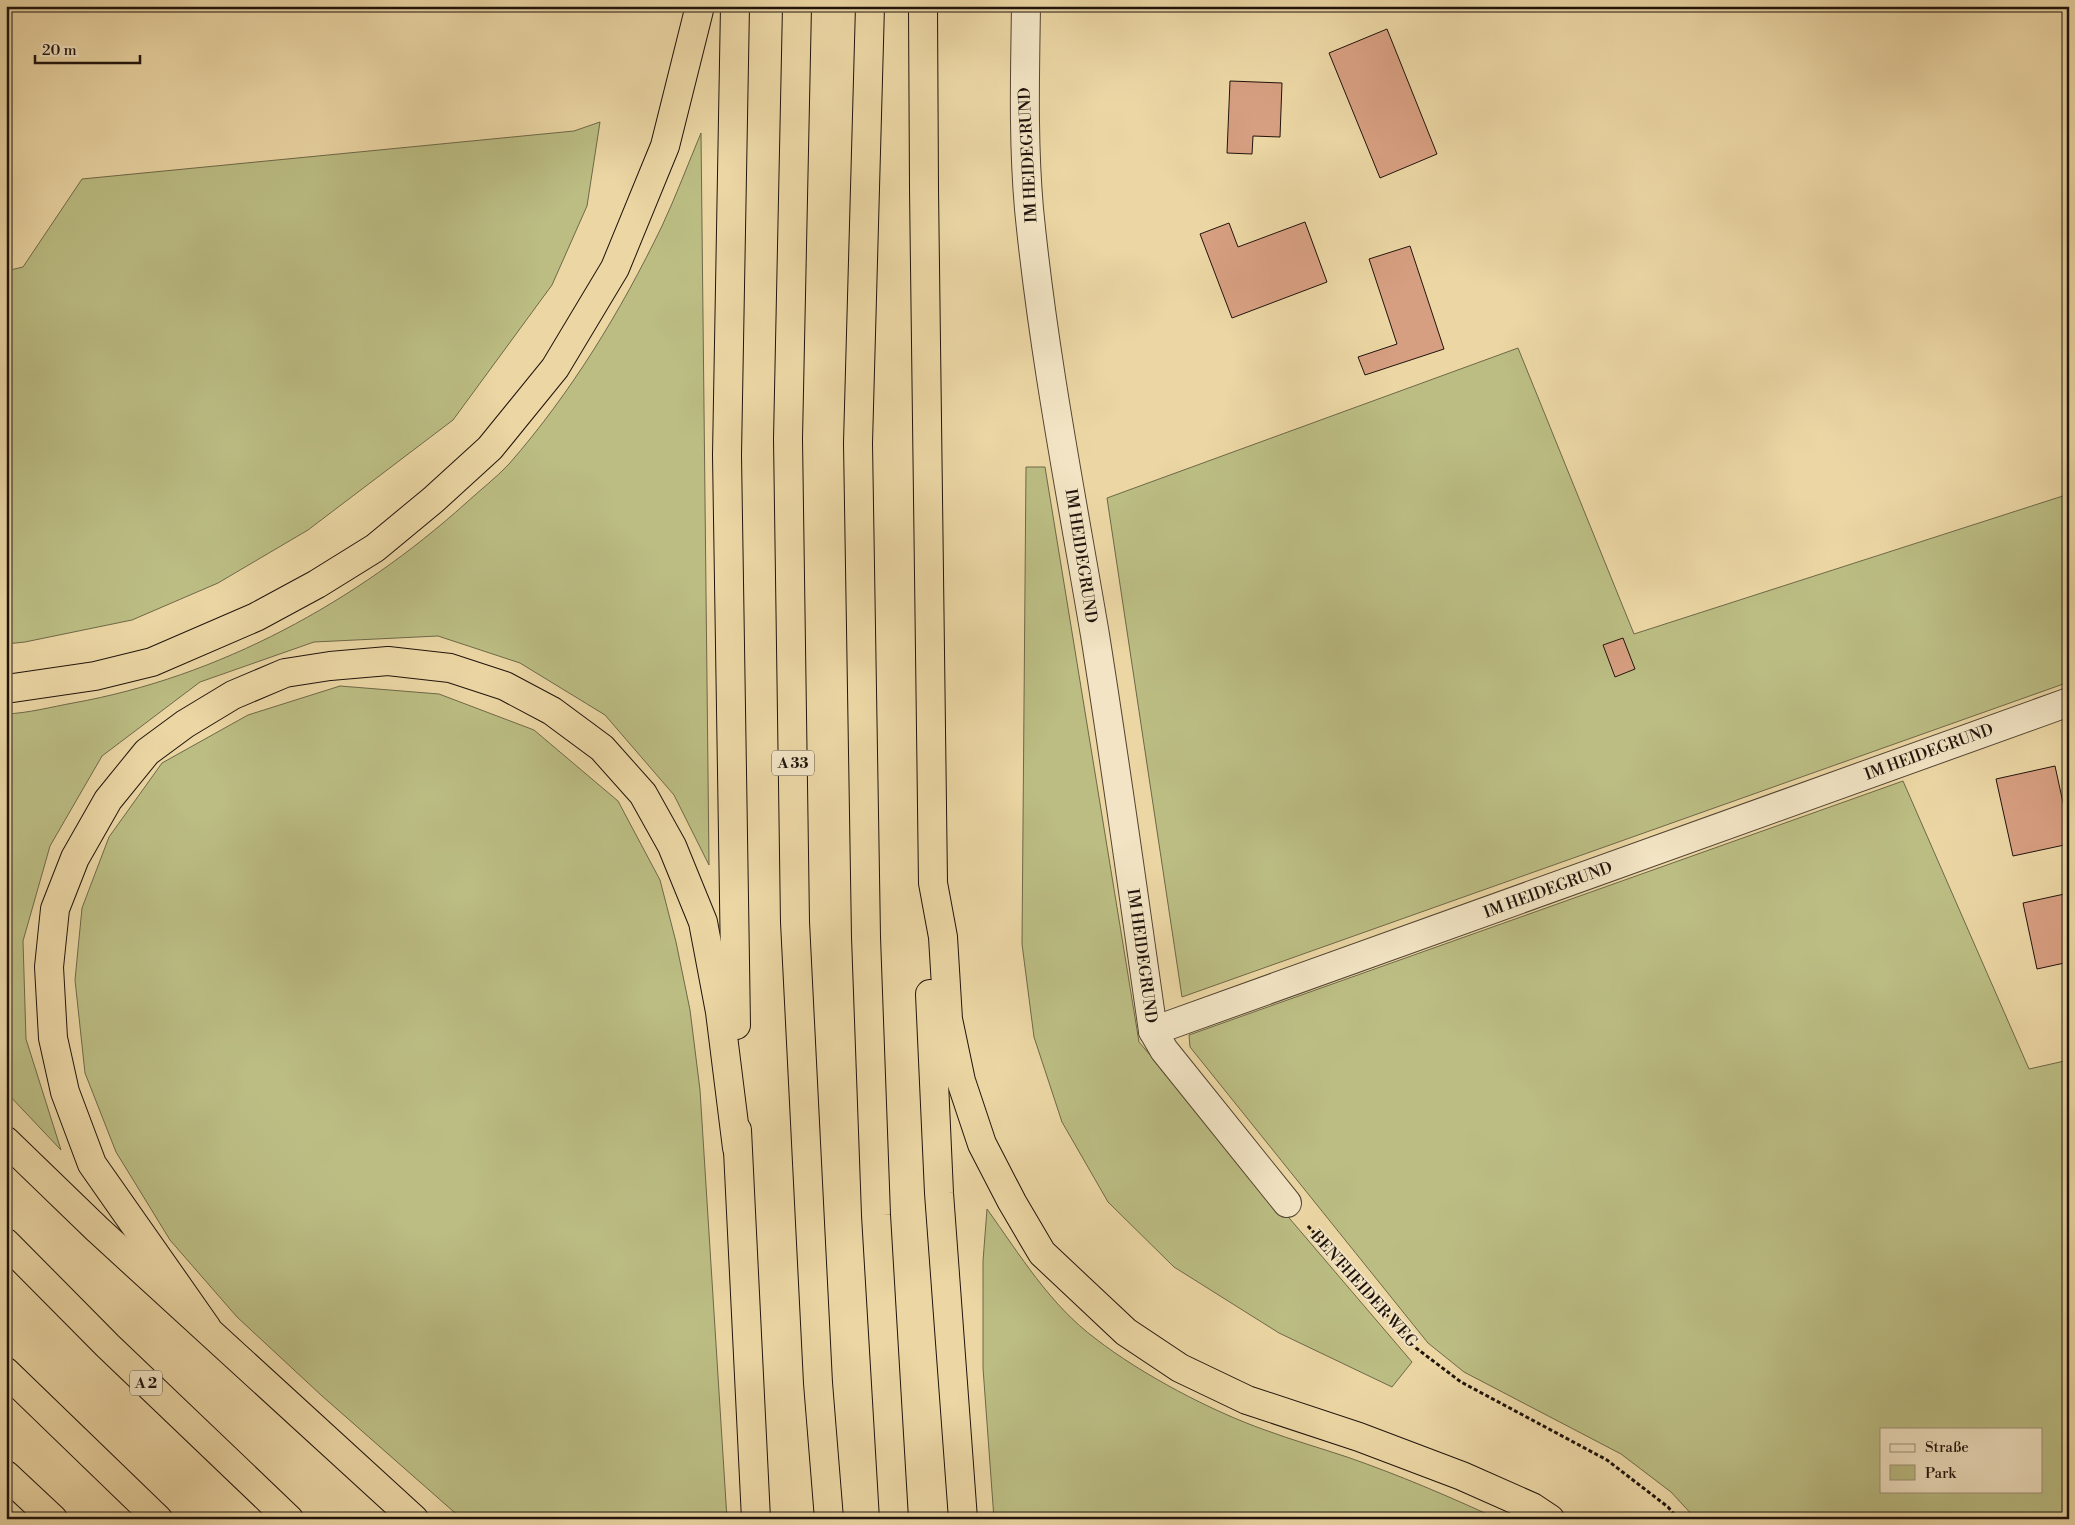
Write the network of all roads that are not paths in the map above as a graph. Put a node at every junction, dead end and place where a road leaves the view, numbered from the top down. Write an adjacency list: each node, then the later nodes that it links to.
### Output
1 (700, 6): 7 (highway)
2 (734, 6): 12 (highway)
3 (797, 6): 23 (highway, A 33)
4 (870, 6): 24 (highway)
5 (924, 6): 9 (highway)
6 (1026, 6): 10 (street, IM HEIDEGRUND)
7 (6, 689)
8 (2069, 702): 10 (street, IM HEIDEGRUND)
9 (934, 883): 25 (highway); 26 (highway)
10 (1153, 1031): 13 (street)
11 (6, 1141): 15 (highway)
12 (737, 1148): 15 (highway); 22 (highway)
13 (1287, 1203)
14 (6, 1243): 20 (highway, A 2)
15 (207, 1328): 21 (highway)
16 (6, 1372): 19 (highway)
17 (6, 1475): 18 (highway)
18 (53, 1519)
19 (158, 1519)
20 (289, 1519)
21 (414, 1519)
22 (756, 1519)
23 (829, 1519)
24 (894, 1519)
25 (963, 1519)
26 (1550, 1519)

